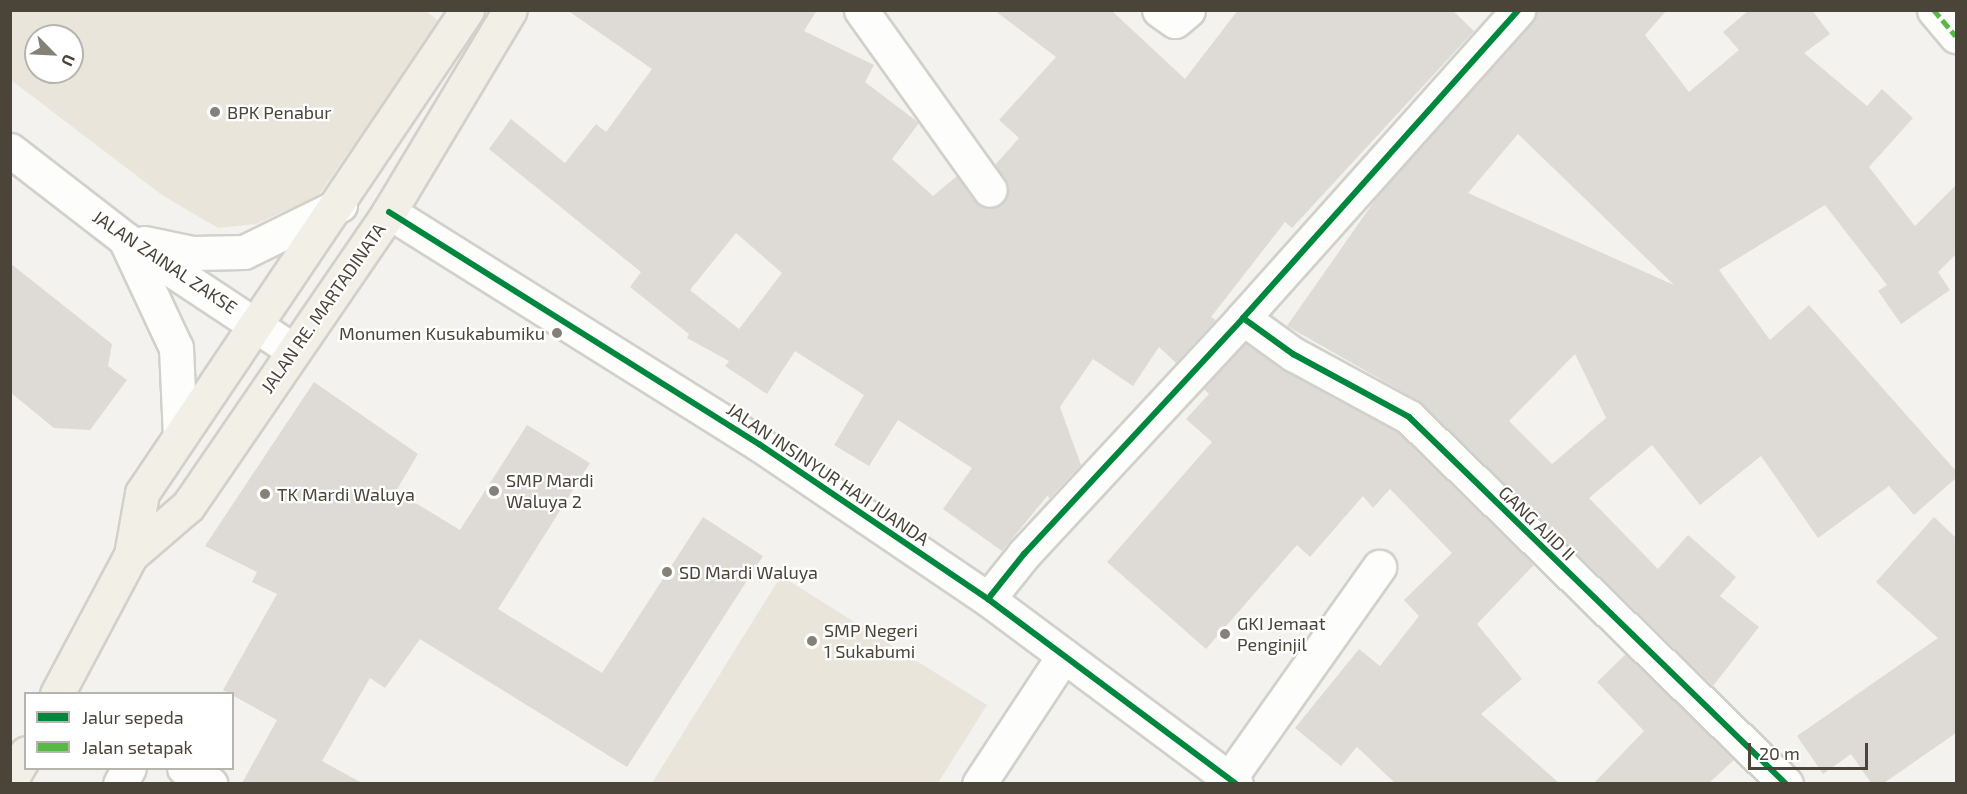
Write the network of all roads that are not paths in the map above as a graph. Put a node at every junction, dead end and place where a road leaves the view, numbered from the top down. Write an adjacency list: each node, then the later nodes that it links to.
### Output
1 (467, 10): 11 (main road, JALAN RE. MARTADINATA)
2 (510, 10): 12 (main road, JALAN RE. MARTADINATA)
3 (861, 10): 10 (street)
4 (1159, 10): 5 (street)
5 (1188, 10)
6 (1518, 10): 14 (street)
7 (1934, 10): 8 (street)
8 (1956, 36)
9 (10, 150): 13 (street, JALAN ZAINAL ZAKSE)
10 (990, 190)
11 (340, 205): 13 (street); 15 (main road, JALAN RE. MARTADINATA)
12 (388, 212): 16 (main road, JALAN RE. MARTADINATA); 20 (street, JALAN INSINYUR HAJI JUANDA)
13 (125, 239): 15 (street, JALAN ZAINAL ZAKSE); 17 (street)
14 (1243, 318): 20 (street); 31 (street, GANG AJID II)
15 (256, 322): 16 (street, JALAN ZAINAL ZAKSE); 17 (main road, JALAN RE. MARTADINATA)
16 (293, 350): 18 (main road, JALAN RE. MARTADINATA)
17 (180, 435): 18 (main road, JALAN RE. MARTADINATA)
18 (131, 555): 22 (main road, JALAN RE. MARTADINATA)
19 (1379, 567): 27 (street)
20 (988, 599): 21 (street, JALAN INSINYUR HAJI JUANDA)
21 (1064, 655): 27 (street, JALAN INSINYUR HAJI JUANDA); 30 (street)
22 (58, 692)
23 (24, 756): 26 (main road)
24 (128, 770): 28 (street)
25 (188, 770): 29 (street)
26 (10, 781)
27 (1233, 781)
28 (120, 783)
29 (211, 783)
30 (979, 783)
31 (1786, 783)

